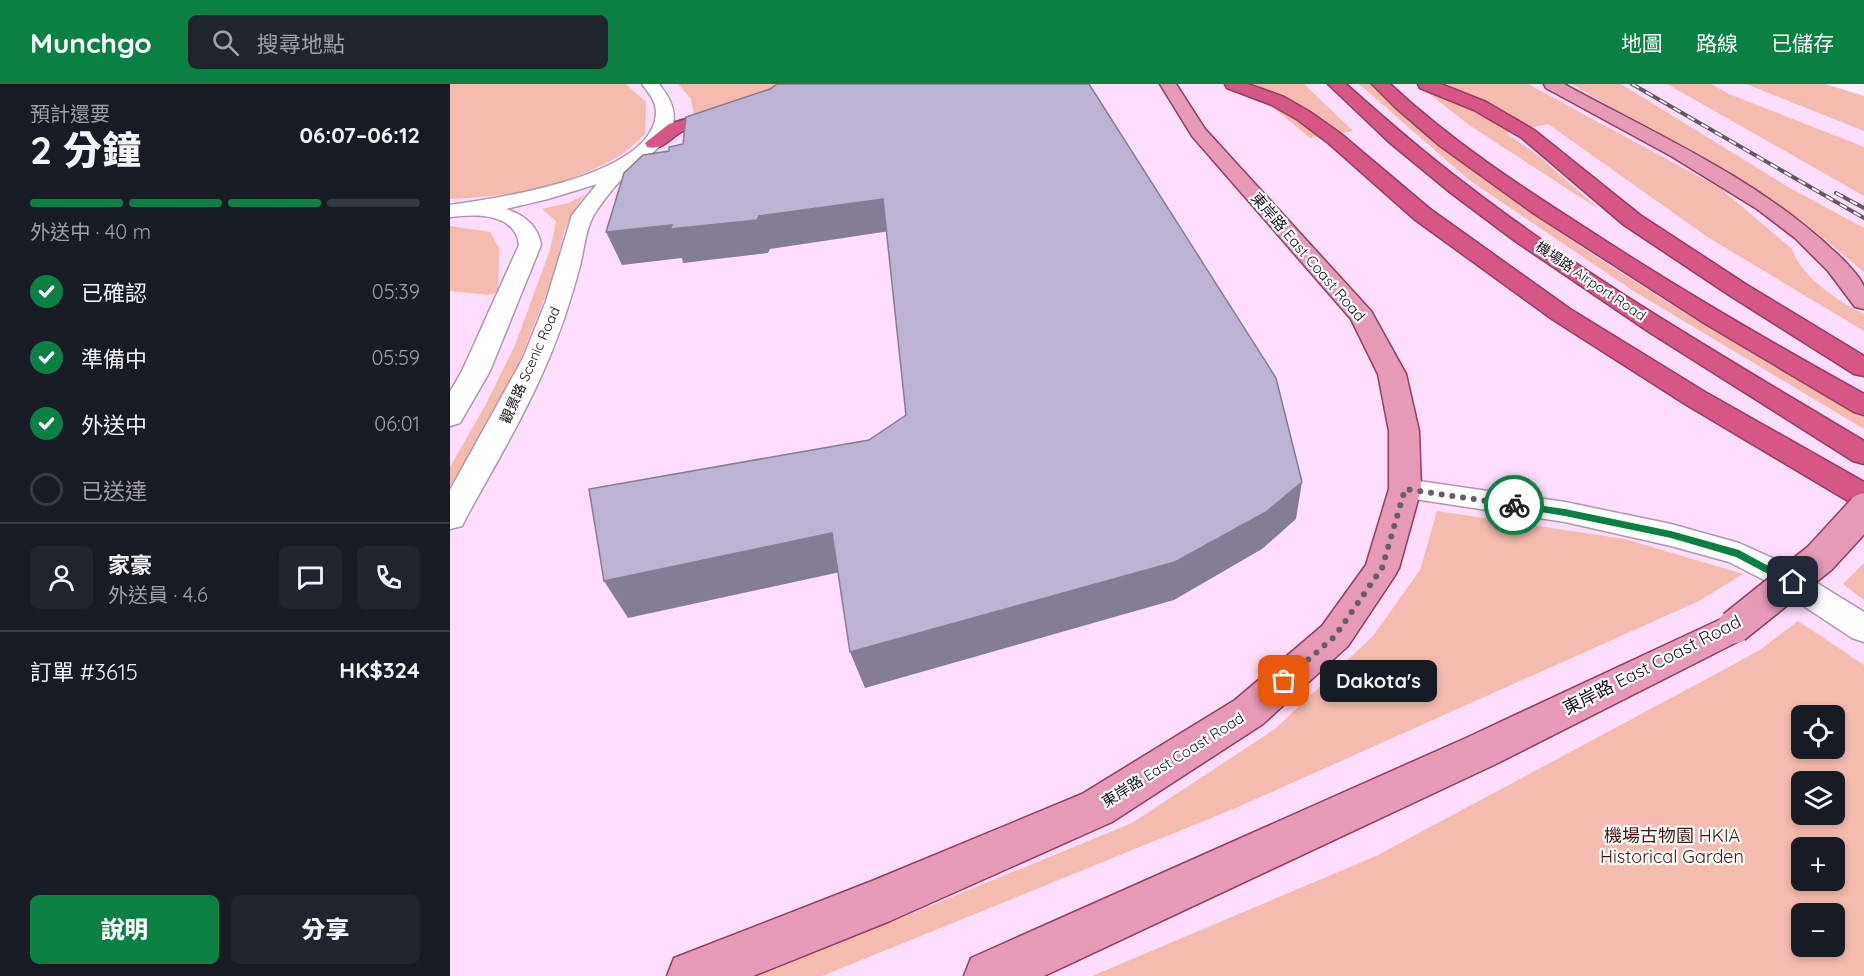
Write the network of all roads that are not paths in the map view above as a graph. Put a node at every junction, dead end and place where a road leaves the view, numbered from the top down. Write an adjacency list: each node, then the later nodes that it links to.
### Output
1 (650, 84): 9 (main road)
2 (1168, 84): 17 (main road, 東岸路 East Coast Road)
3 (1233, 84): 18 (highway)
4 (1336, 84): 16 (highway, 機場路 Airport Road)
5 (1380, 84): 14 (highway)
6 (1552, 84): 12 (main road)
7 (1431, 86): 13 (highway)
8 (750, 106): 9 (highway)
9 (648, 148): 10 (main road); 20 (main road, 觀景路 Scenic Road)
10 (478, 208): 11 (main road); 15 (main road)
11 (450, 211)
12 (1864, 302)
13 (1864, 368)
14 (1864, 406)
15 (450, 417)
16 (1864, 454)
17 (1405, 489): 21 (street); 22 (main road, 東岸路 East Coast Road)
18 (1864, 496)
19 (1864, 510): 23 (main road, 東岸路 East Coast Road, bridge)
20 (450, 518)
21 (1864, 628)
22 (692, 976)
23 (988, 976)

